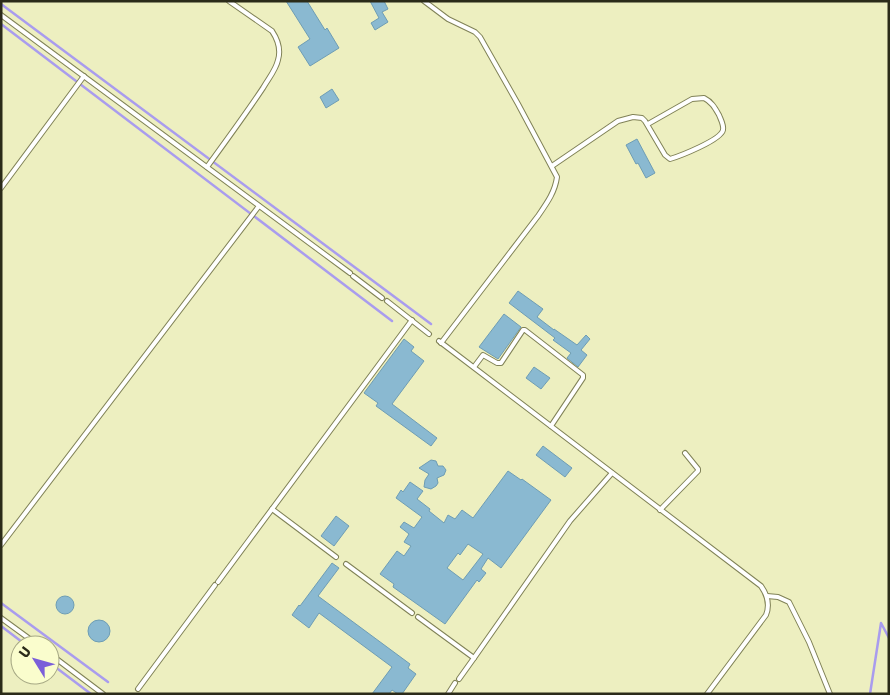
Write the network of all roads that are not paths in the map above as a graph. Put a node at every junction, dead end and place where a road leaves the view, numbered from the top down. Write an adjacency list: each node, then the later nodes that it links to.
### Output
1 (229, 1): 7 (lane)
2 (424, 1): 6 (lane)
3 (1, 14): 4 (lane)
4 (84, 76): 7 (lane); 8 (lane)
5 (648, 124): 5 (lane); 6 (lane)
6 (552, 166): 14 (lane)
7 (206, 167): 9 (lane)
8 (1, 188)
9 (259, 206): 10 (lane); 20 (lane)
10 (382, 298)
11 (387, 301): 12 (lane)
12 (412, 320): 13 (lane); 18 (lane)
13 (430, 334)
14 (474, 367): 15 (lane); 15 (lane)
15 (551, 426): 17 (lane)
16 (685, 454): 19 (lane)
17 (612, 473): 19 (lane); 28 (lane)
18 (272, 509): 21 (lane); 32 (lane)
19 (660, 510): 23 (lane)
20 (1, 545)
21 (336, 557)
22 (346, 564): 24 (lane)
23 (767, 596): 35 (lane); 36 (lane)
24 (412, 613)
25 (418, 617): 28 (lane)
26 (1, 618): 27 (lane)
27 (24, 635)
28 (474, 658): 30 (lane)
29 (60, 662): 33 (lane)
30 (459, 679)
31 (455, 683): 34 (lane)
32 (138, 689)
33 (103, 694)
34 (448, 694)
35 (707, 694)
36 (830, 694)

